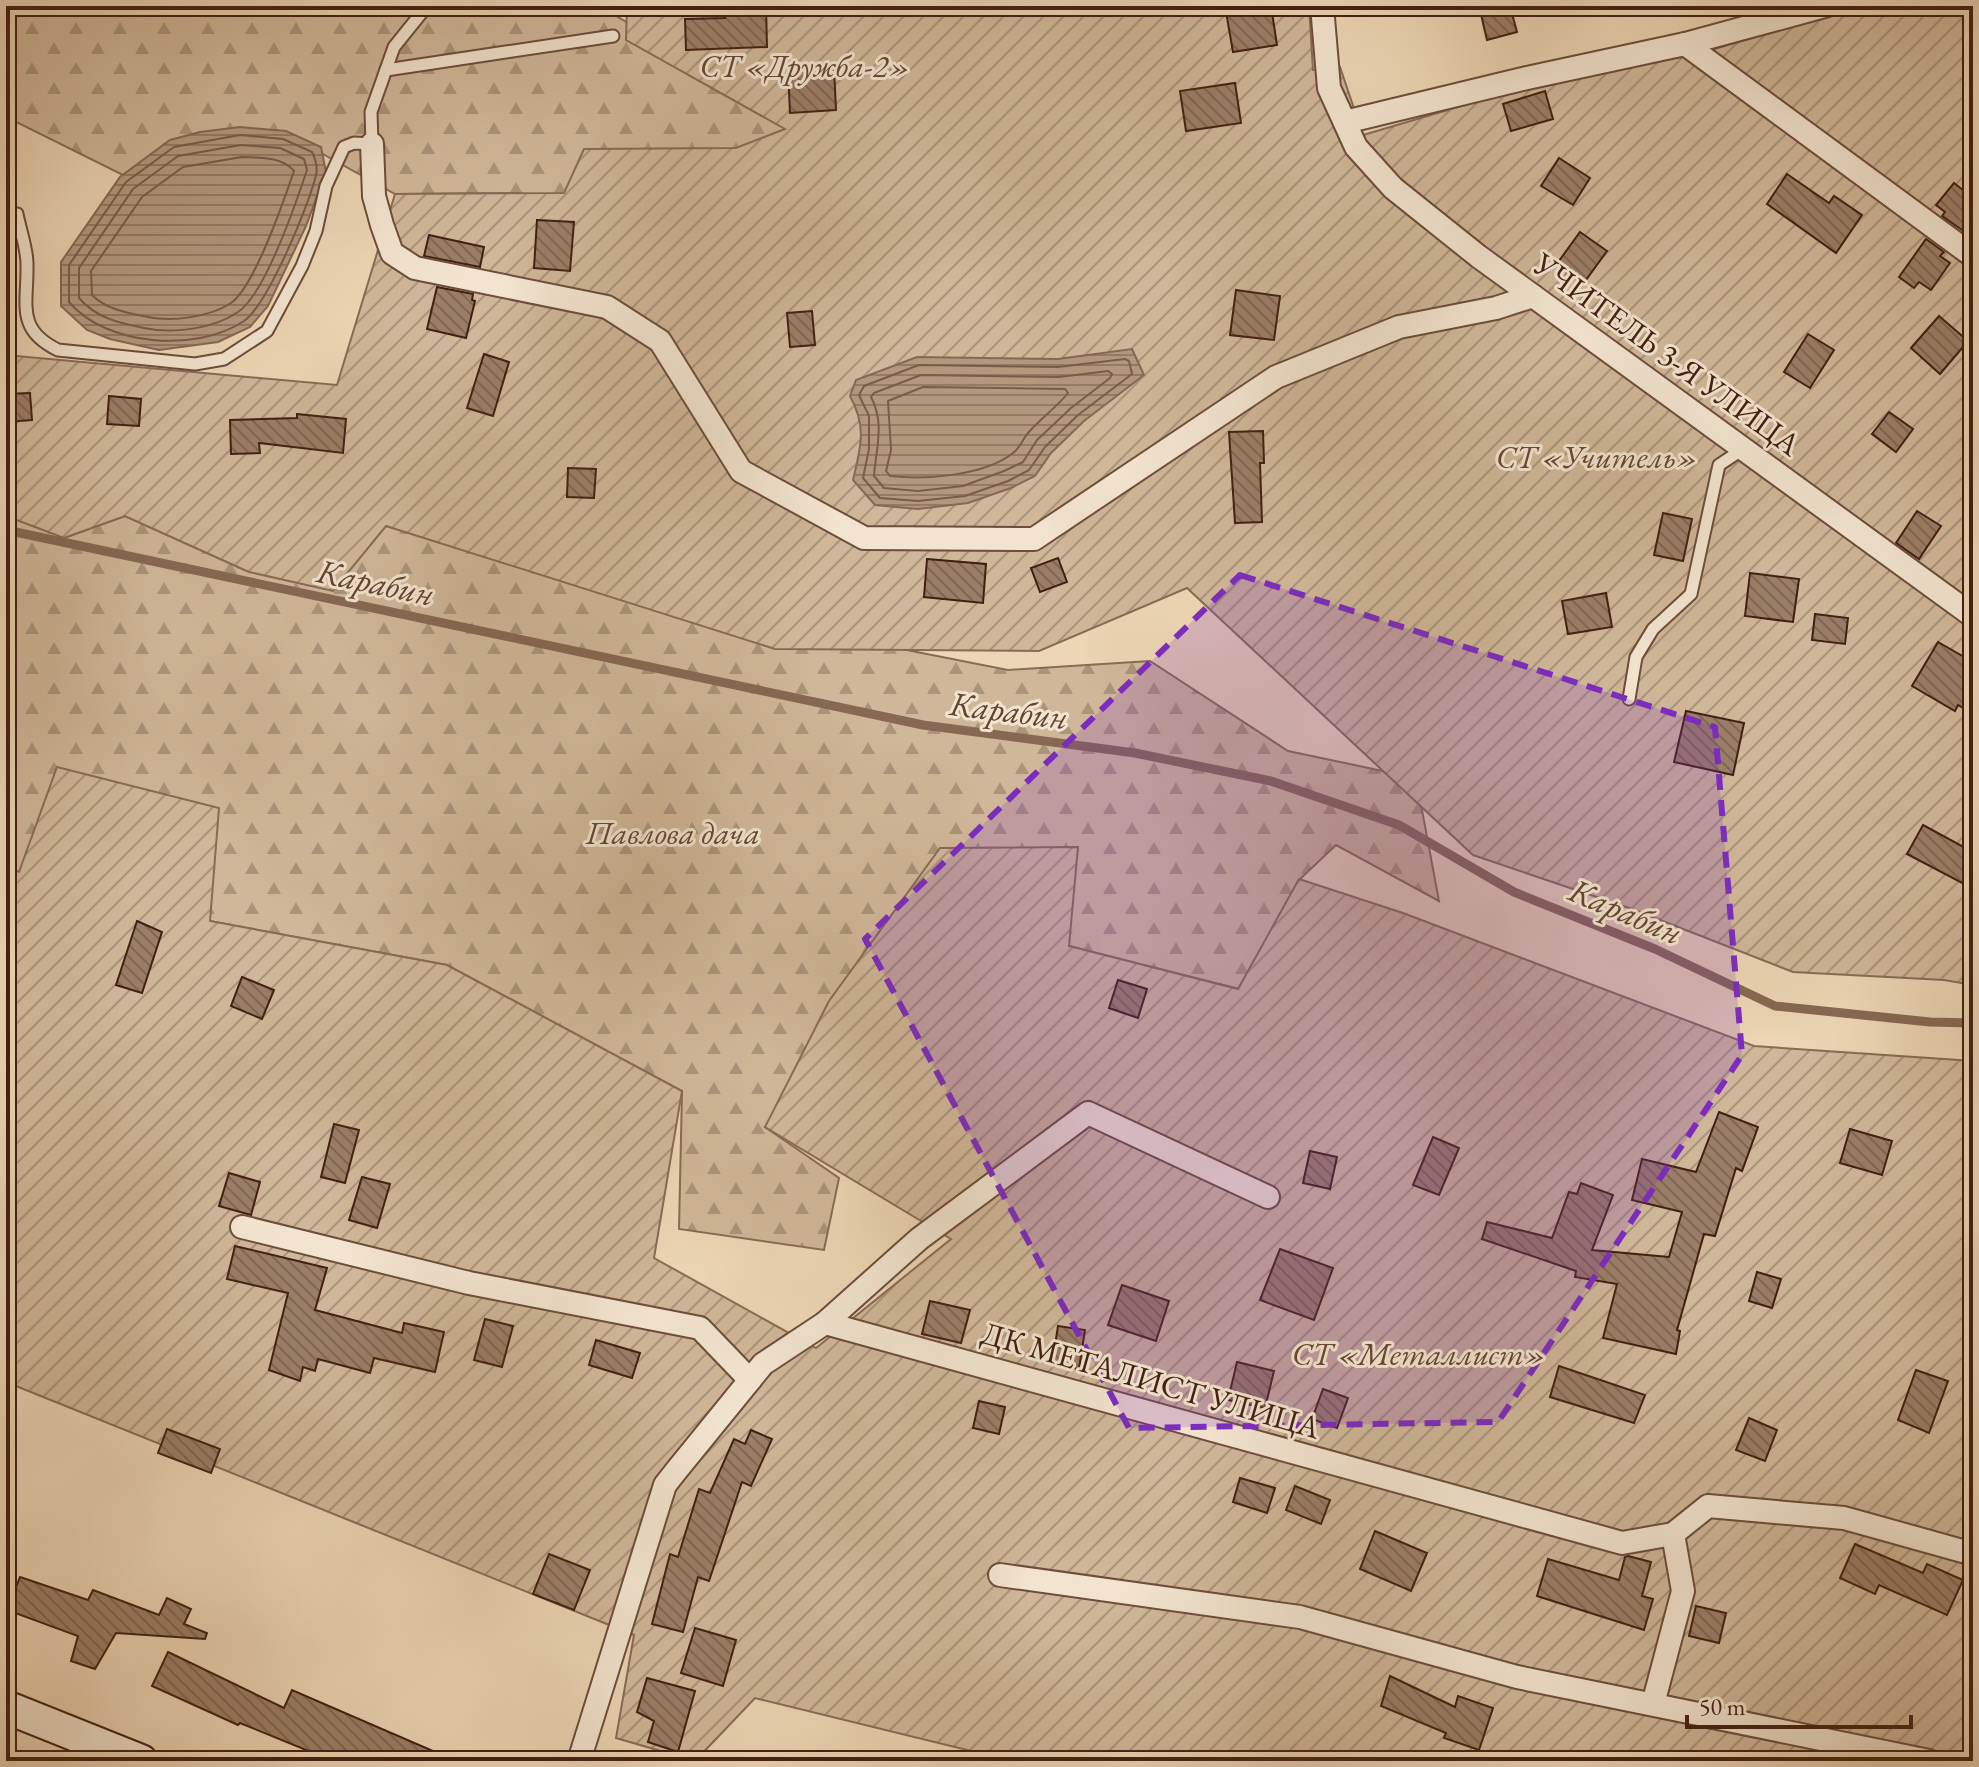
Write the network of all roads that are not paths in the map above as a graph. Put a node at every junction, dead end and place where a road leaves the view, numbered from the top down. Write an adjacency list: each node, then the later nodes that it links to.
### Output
1 (427, 6): 6 (lane)
2 (1322, 6): 7 (street, УЧИТЕЛЬ 3-Я УЛИЦА)
3 (1825, 6): 5 (street)
4 (613, 36): 6 (lane)
5 (1685, 44): 7 (street); 10 (street)
6 (386, 70): 8 (lane)
7 (1345, 122): 11 (street, УЧИТЕЛЬ 3-Я УЛИЦА)
8 (372, 144): 9 (lane); 11 (street)
9 (6, 213)
10 (1973, 256)
11 (1533, 296): 12 (street, УЧИТЕЛЬ 3-Я УЛИЦА)
12 (1744, 449): 13 (street, УЧИТЕЛЬ 3-Я УЛИЦА); 14 (lane)
13 (1973, 616)
14 (1629, 699)
15 (1268, 1197): 17 (street)
16 (242, 1227): 18 (street)
17 (825, 1323): 18 (street); 19 (street, ДК МЕТАЛИСТ УЛИЦА)
18 (750, 1380): 25 (street)
19 (1673, 1534): 20 (street, ДК МЕТАЛИСТ УЛИЦА); 22 (street)
20 (1973, 1554)
21 (1000, 1575): 22 (street)
22 (1653, 1704): 26 (street)
23 (6, 1707): 24 (street)
24 (141, 1761)
25 (579, 1761)
26 (1929, 1761)

